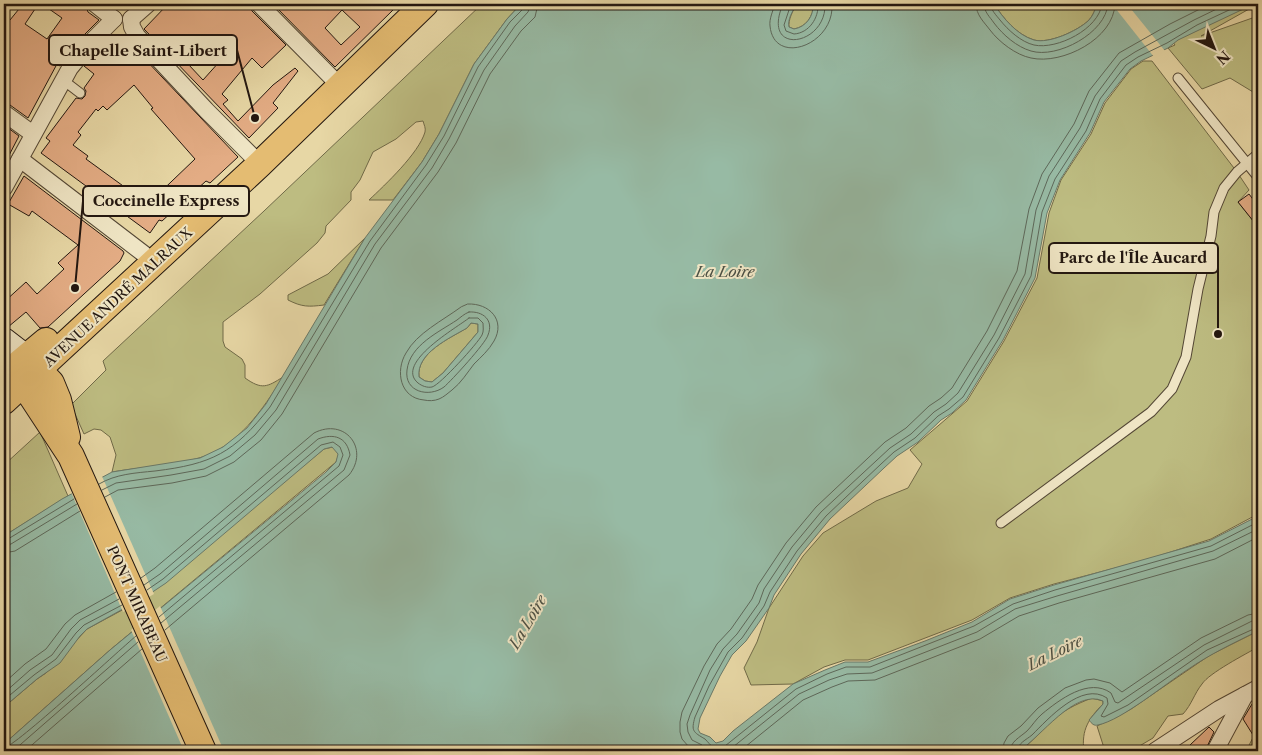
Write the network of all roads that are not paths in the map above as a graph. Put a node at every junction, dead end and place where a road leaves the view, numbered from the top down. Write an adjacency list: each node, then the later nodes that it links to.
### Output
1 (95, 4): 6 (street)
2 (148, 4): 7 (street)
3 (259, 4): 10 (street)
4 (410, 4): 10 (main road, AVENUE ANDRÉ MALRAUX)
5 (425, 4): 10 (main road, AVENUE ANDRÉ MALRAUX)
6 (114, 18): 7 (street); 8 (street)
7 (132, 19): 16 (street)
8 (67, 74): 11 (lane); 13 (street)
9 (1178, 78): 17 (lane)
10 (337, 82): 16 (main road, AVENUE ANDRÉ MALRAUX)
11 (80, 93)
12 (4, 113): 13 (street)
13 (33, 134): 15 (street)
14 (1258, 154): 17 (lane)
15 (20, 159): 19 (street); 20 (street)
16 (256, 160): 20 (main road, AVENUE ANDRÉ MALRAUX); 22 (main road, AVENUE ANDRÉ MALRAUX)
17 (1247, 163): 18 (lane); 23 (lane)
18 (1258, 177)
19 (4, 188)
20 (144, 254): 22 (main road, AVENUE ANDRÉ MALRAUX)
21 (4, 340): 22 (main road)
22 (22, 378): 25 (main road, PONT MIRABEAU)
23 (1001, 524)
24 (1252, 692): 26 (street); 27 (street)
25 (203, 751)
26 (1154, 751)
27 (1215, 751)

